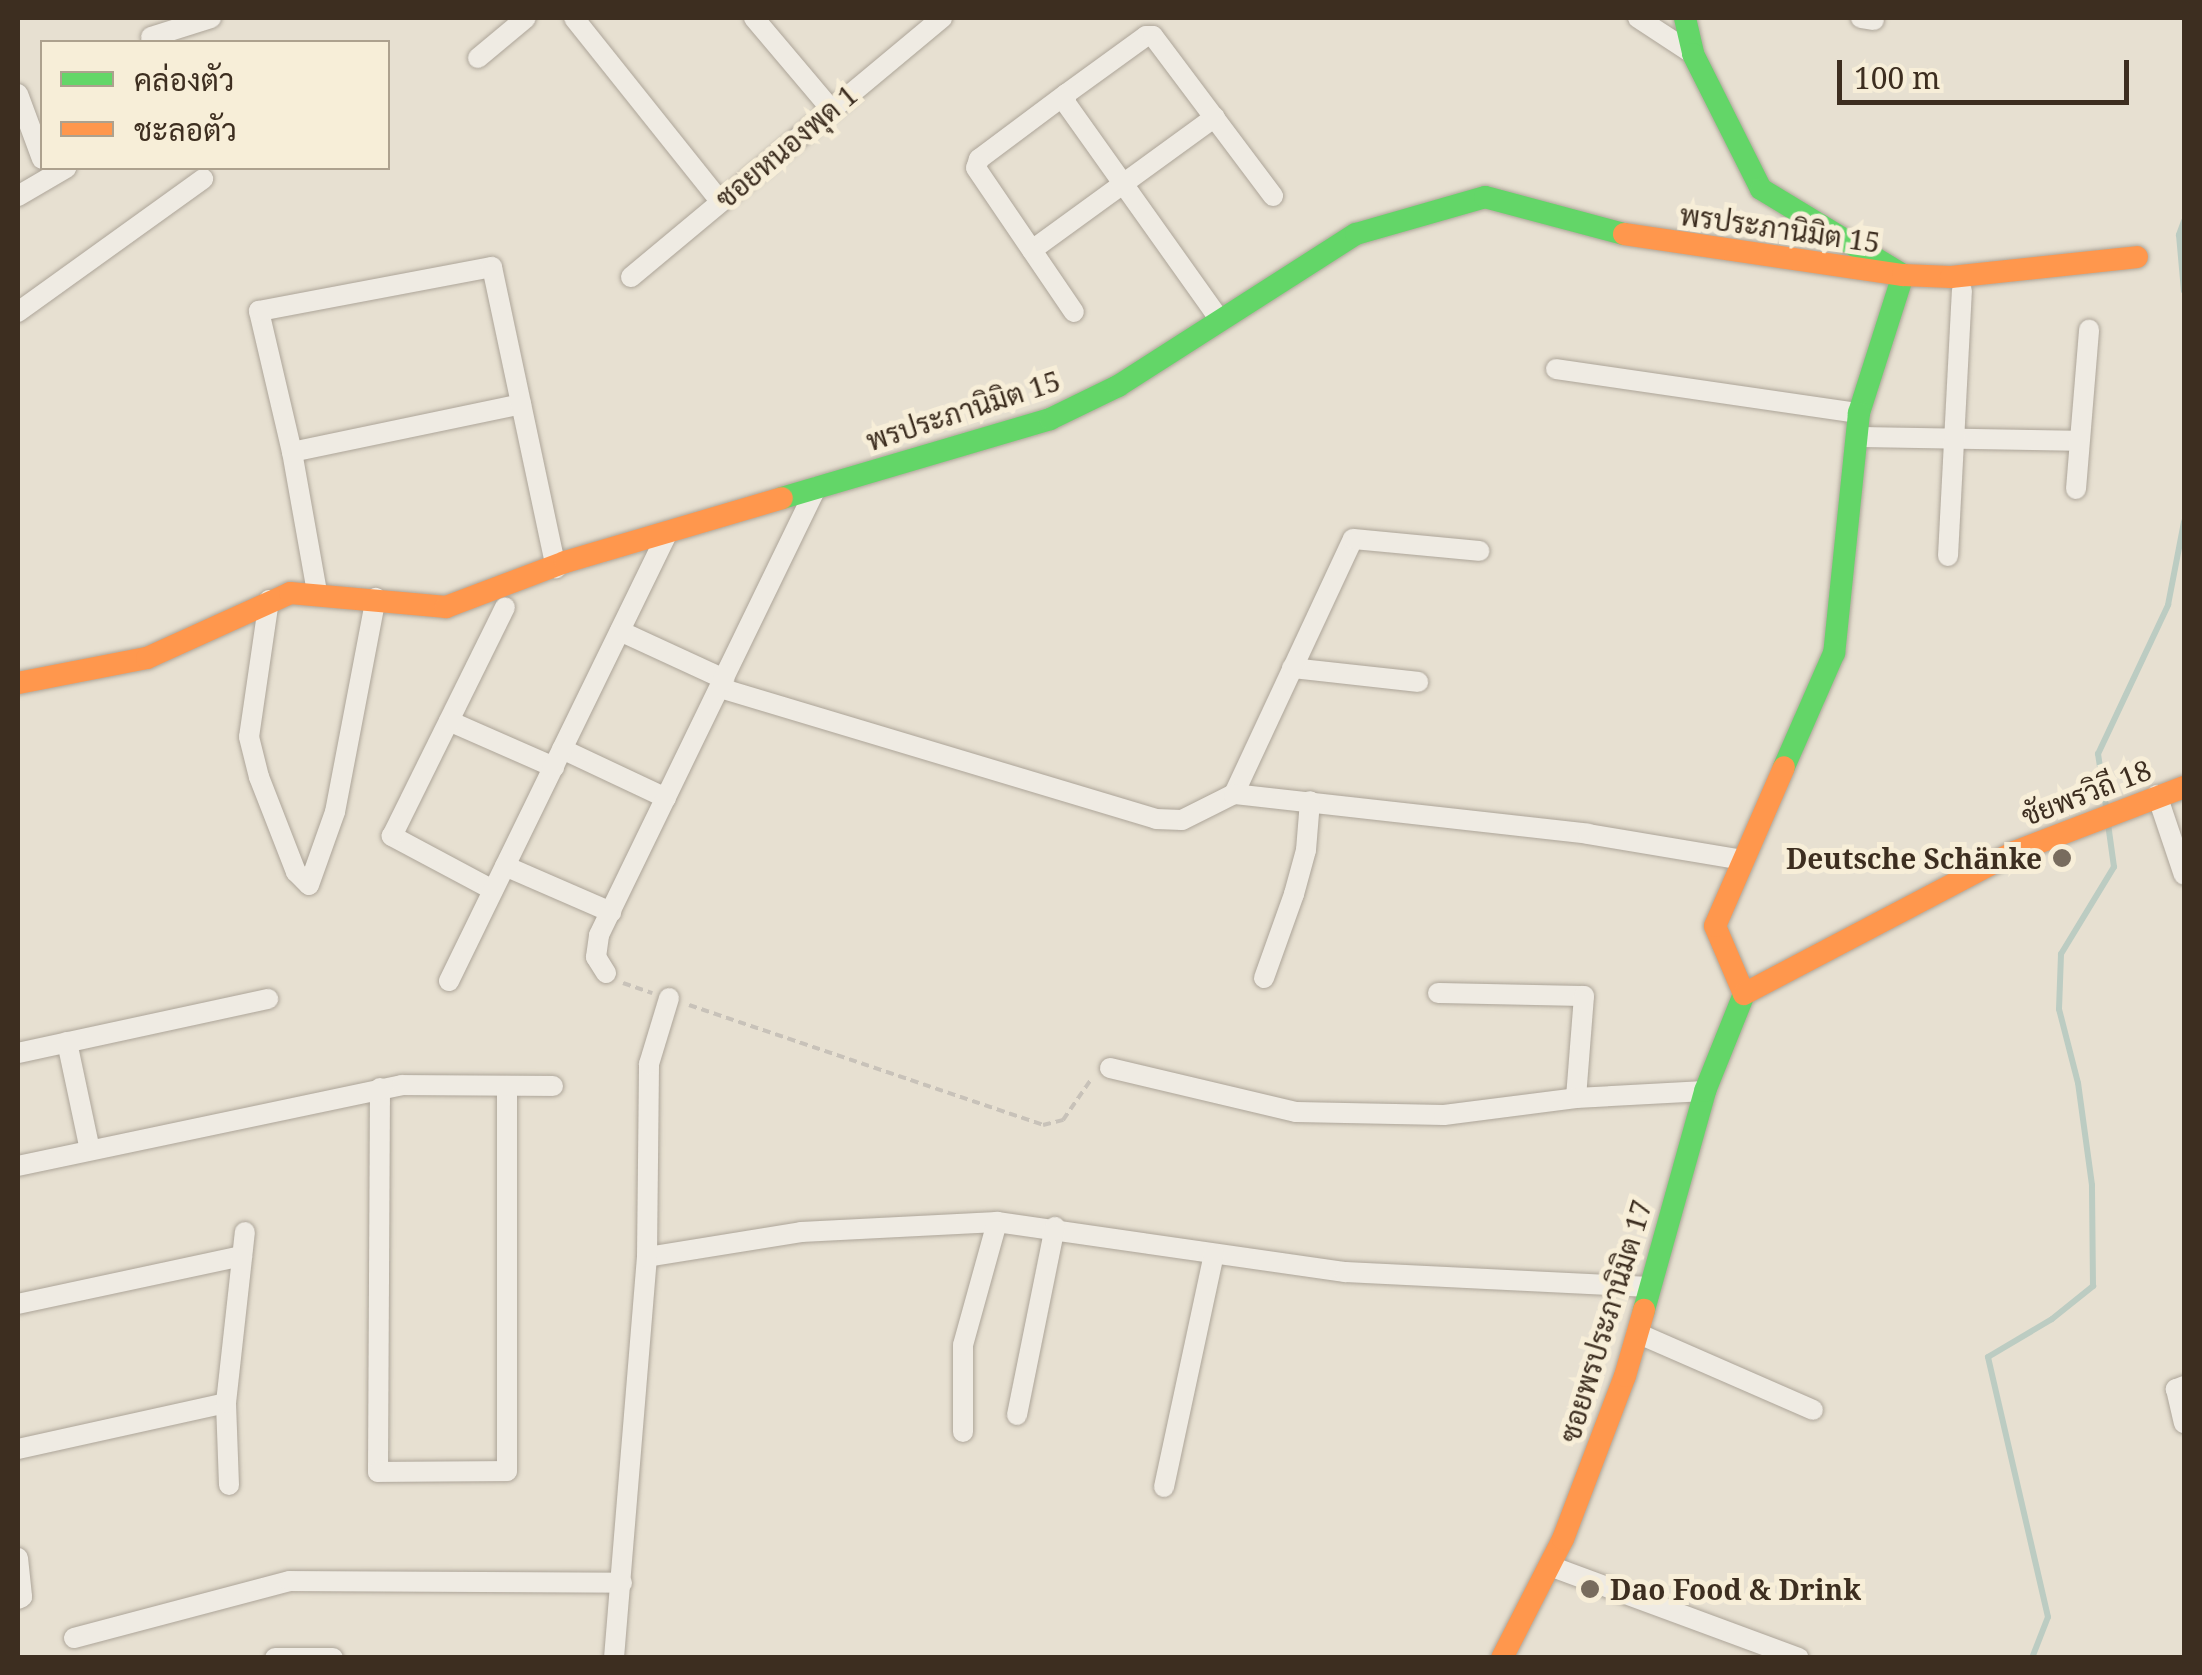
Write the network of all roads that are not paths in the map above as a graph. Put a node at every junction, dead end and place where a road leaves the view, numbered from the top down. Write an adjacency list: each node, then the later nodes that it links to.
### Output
1 (210, 18): 8 (street)
2 (526, 18): 10 (street)
3 (574, 18): 21 (street)
4 (754, 18): 13 (street)
5 (939, 18): 13 (street, ซอยหนองพุด 1)
6 (1638, 18): 9 (street)
7 (1685, 18): 9 (street)
8 (149, 32)
9 (1694, 54): 24 (street)
10 (478, 58)
11 (18, 94): 15 (street)
12 (1066, 94): 14 (street); 18 (street); 22 (street)
13 (830, 109): 21 (street, ซอยหนองพุด 1)
14 (1215, 117): 18 (street); 20 (street)
15 (40, 143)
16 (49, 170): 19 (street)
17 (203, 179): 27 (street)
18 (1123, 183): 22 (street); 29 (street)
19 (18, 196)
20 (1273, 196)
21 (720, 200): 25 (street, ซอยหนองพุด 1)
22 (1032, 250): 28 (street)
23 (2137, 257): 24 (street, พรประภานิมิต 15)
24 (1903, 276): 29 (street, พรประภานิมิต 15); 33 (street)
25 (631, 277)
26 (1962, 290): 35 (street)
27 (18, 312)
28 (1074, 312)
29 (1220, 320): 38 (street, พรประภานิมิต 15)
30 (2089, 330): 36 (street)
31 (1556, 369): 33 (street)
32 (522, 404): 37 (street); 37 (street); 43 (street)
33 (1859, 413): 34 (street)
34 (1856, 438): 35 (street); 60 (street)
35 (1955, 440): 36 (street); 42 (street)
36 (2079, 441): 39 (street)
37 (292, 452): 44 (street)
38 (817, 487): 40 (street, พรประภานิมิต 15); 52 (street)
39 (2076, 489)
40 (668, 532): 43 (street, พรประภานิมิต 15); 48 (street)
41 (1478, 551): 49 (street)
42 (1948, 556)
43 (556, 568): 45 (street, พรประภานิมิต 15)
44 (317, 592): 45 (street, พรประภานิมิต 15); 46 (street, พรประภานิมิต 15)
45 (376, 598): 46 (street)
46 (269, 600): 51 (street, พรประภานิมิต 15)
47 (505, 608): 53 (street)
48 (620, 630): 52 (street); 54 (street)
49 (1292, 668): 50 (street); 56 (street)
50 (1418, 682)
51 (18, 683)
52 (722, 683): 56 (street); 58 (street)
53 (448, 721): 54 (street); 63 (street)
54 (558, 758): 58 (street); 61 (street)
55 (2184, 787): 57 (street, ชัยพรวิถี 18)
56 (1234, 794): 59 (street)
57 (2157, 795): 62 (street); 69 (street, ชัยพรวิถี 18)
58 (666, 798): 64 (street)
59 (1310, 801): 60 (street); 66 (street)
60 (1743, 860): 69 (street)
61 (505, 866): 63 (street); 64 (street)
62 (2184, 875)
63 (494, 890): 67 (street)
64 (610, 912): 65 (street)
65 (606, 973)
66 (1264, 978)
67 (449, 981)
68 (1438, 993): 79 (street)
69 (1744, 994): 78 (street, ซอยพรประภานิมิต 17)
70 (268, 998): 72 (street)
71 (669, 998): 87 (street)
72 (67, 1042): 73 (street); 80 (street)
73 (18, 1053)
74 (1110, 1068): 79 (street)
75 (507, 1086): 76 (street); 77 (street); 77 (street)
76 (552, 1086)
77 (380, 1088): 80 (street)
78 (1706, 1091): 79 (street); 88 (street, ซอยพรประภานิมิต 17)
79 (1576, 1098)
80 (90, 1150): 81 (street)
81 (18, 1166)
82 (998, 1222): 83 (street); 87 (street); 96 (street)
83 (1055, 1227): 85 (street); 94 (street)
84 (245, 1232): 86 (street)
85 (1214, 1254): 88 (street); 99 (street)
86 (242, 1256): 89 (street); 92 (street)
87 (647, 1258): 102 (street)
88 (1650, 1287): 90 (street, ซอยพรประภานิมิต 17)
89 (18, 1304)
90 (1638, 1333): 93 (street); 101 (street, ซอยพรประภานิมิต 17)
91 (2184, 1386): 95 (street)
92 (226, 1403): 97 (street); 98 (street)
93 (1813, 1410)
94 (1017, 1414)
95 (2184, 1423)
96 (964, 1432)
97 (18, 1448)
98 (229, 1486)
99 (1164, 1487)
100 (18, 1558): 103 (street)
101 (1550, 1566): 108 (street, ซอยพรประภานิมิต 17); 109 (street)
102 (622, 1583): 104 (street); 107 (street)
103 (18, 1599)
104 (74, 1638)
105 (275, 1658): 106 (street)
106 (333, 1658)
107 (614, 1658)
108 (1502, 1658)
109 (1799, 1658)

